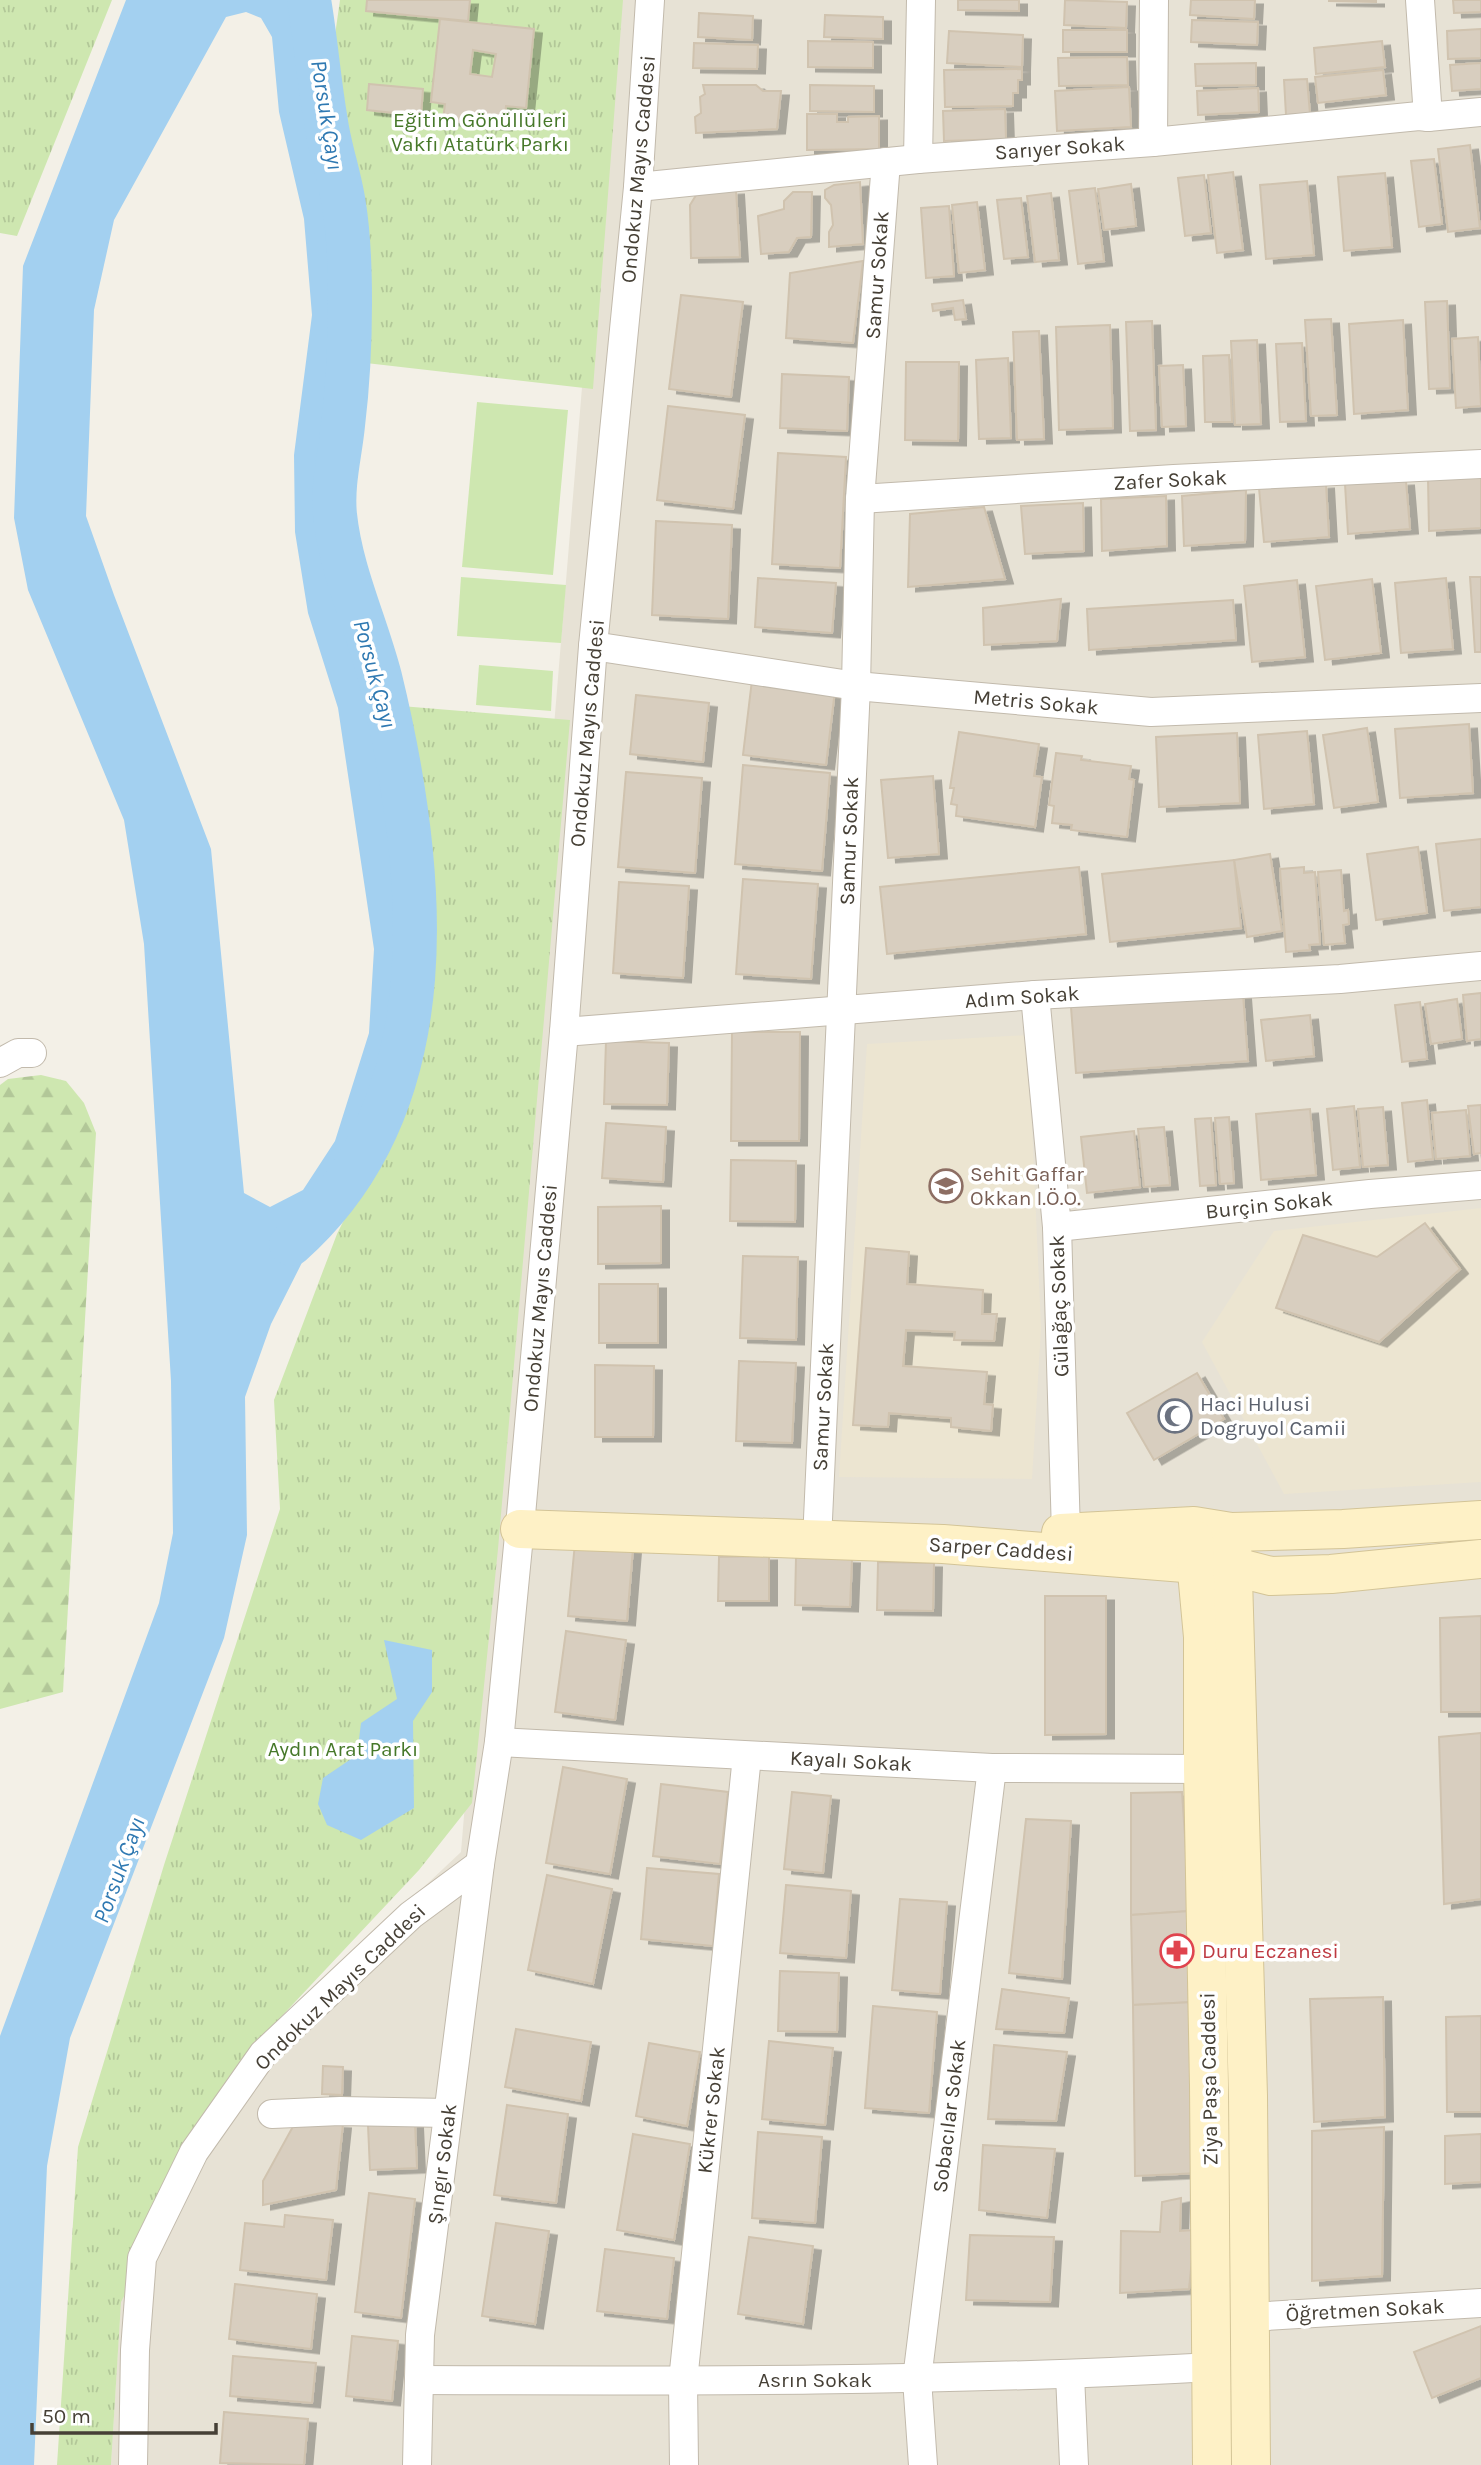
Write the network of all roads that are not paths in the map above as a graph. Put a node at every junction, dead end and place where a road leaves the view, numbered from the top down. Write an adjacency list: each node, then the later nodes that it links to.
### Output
1 (650, 0): 10 (street, Ondokuz Mayıs Caddesi)
2 (921, 0): 8 (street)
3 (1154, 0): 7 (street)
4 (1420, 0): 6 (street)
5 (1481, 112): 6 (street, Sarıyer Sokak)
6 (1428, 117): 7 (street, Sarıyer Sokak)
7 (1153, 142): 8 (street, Sarıyer Sokak)
8 (918, 159): 9 (street, Sarıyer Sokak)
9 (886, 162): 10 (street, Sarıyer Sokak); 12 (street, Samur Sokak)
10 (638, 187): 13 (street, Ondokuz Mayıs Caddesi)
11 (1481, 464): 12 (street, Zafer Sokak)
12 (860, 499): 14 (street, Samur Sokak)
13 (593, 646): 14 (street, Metris Sokak); 19 (street, Ondokuz Mayıs Caddesi)
14 (856, 687): 15 (street, Metris Sokak); 18 (street, Samur Sokak)
15 (1481, 698)
16 (1481, 966): 17 (street, Adım Sokak)
17 (1035, 995): 18 (street, Adım Sokak); 23 (street, Gülağaç Sokak)
18 (842, 1012): 19 (street, Adım Sokak); 25 (street, Samur Sokak)
19 (564, 1032): 24 (street, Ondokuz Mayıs Caddesi)
20 (32, 1053): 21 (street)
21 (0, 1063)
22 (1481, 1185): 23 (street, Burçin Sokak)
23 (1057, 1227): 28 (street, Gülağaç Sokak)
24 (521, 1518): 25 (main road, Sarper Caddesi); 31 (main road, Sarper Caddesi); 32 (street, Ondokuz Mayıs Caddesi)
25 (818, 1519): 28 (main road, Sarper Caddesi)
26 (1481, 1520): 29 (main road, Sarper Caddesi)
27 (1194, 1526): 28 (main road, Sarper Caddesi); 29 (main road, Sarper Caddesi); 31 (main road, Ziya Paşa Caddesi)
28 (1066, 1533)
29 (1233, 1549): 30 (main road, Sarper Caddesi); 31 (main road, Sarper Caddesi); 40 (main road, Ziya Paşa Caddesi)
30 (1481, 1559)
31 (1195, 1564): 35 (main road, Ziya Paşa Caddesi)
32 (499, 1742): 33 (street, Kayalı Sokak); 36 (street, Ondokuz Mayıs Caddesi)
33 (747, 1756): 34 (street, Kayalı Sokak); 45 (street, Kükrer Sokak)
34 (992, 1768): 35 (street, Kayalı Sokak); 43 (street, Sobacılar Sokak)
35 (1203, 1769): 41 (main road, Ziya Paşa Caddesi)
36 (480, 1864): 37 (street, Şıngır Sokak); 46 (street, Ondokuz Mayıs Caddesi)
37 (448, 2113): 38 (street); 44 (street, Şıngır Sokak)
38 (272, 2114)
39 (1481, 2303): 40 (street, Öğretmen Sokak)
40 (1250, 2317): 52 (main road, Ziya Paşa Caddesi)
41 (1212, 2367): 42 (street, Asrın Sokak); 51 (main road, Ziya Paşa Caddesi)
42 (1070, 2375): 43 (street, Asrın Sokak); 50 (street)
43 (917, 2379): 45 (street, Asrın Sokak); 49 (street, Sobacılar Sokak)
44 (419, 2380): 45 (street, Asrın Sokak); 47 (street, Şıngır Sokak)
45 (683, 2381): 48 (street, Kükrer Sokak)
46 (133, 2465)
47 (418, 2465)
48 (684, 2465)
49 (923, 2465)
50 (1074, 2465)
51 (1212, 2465)
52 (1251, 2465)

